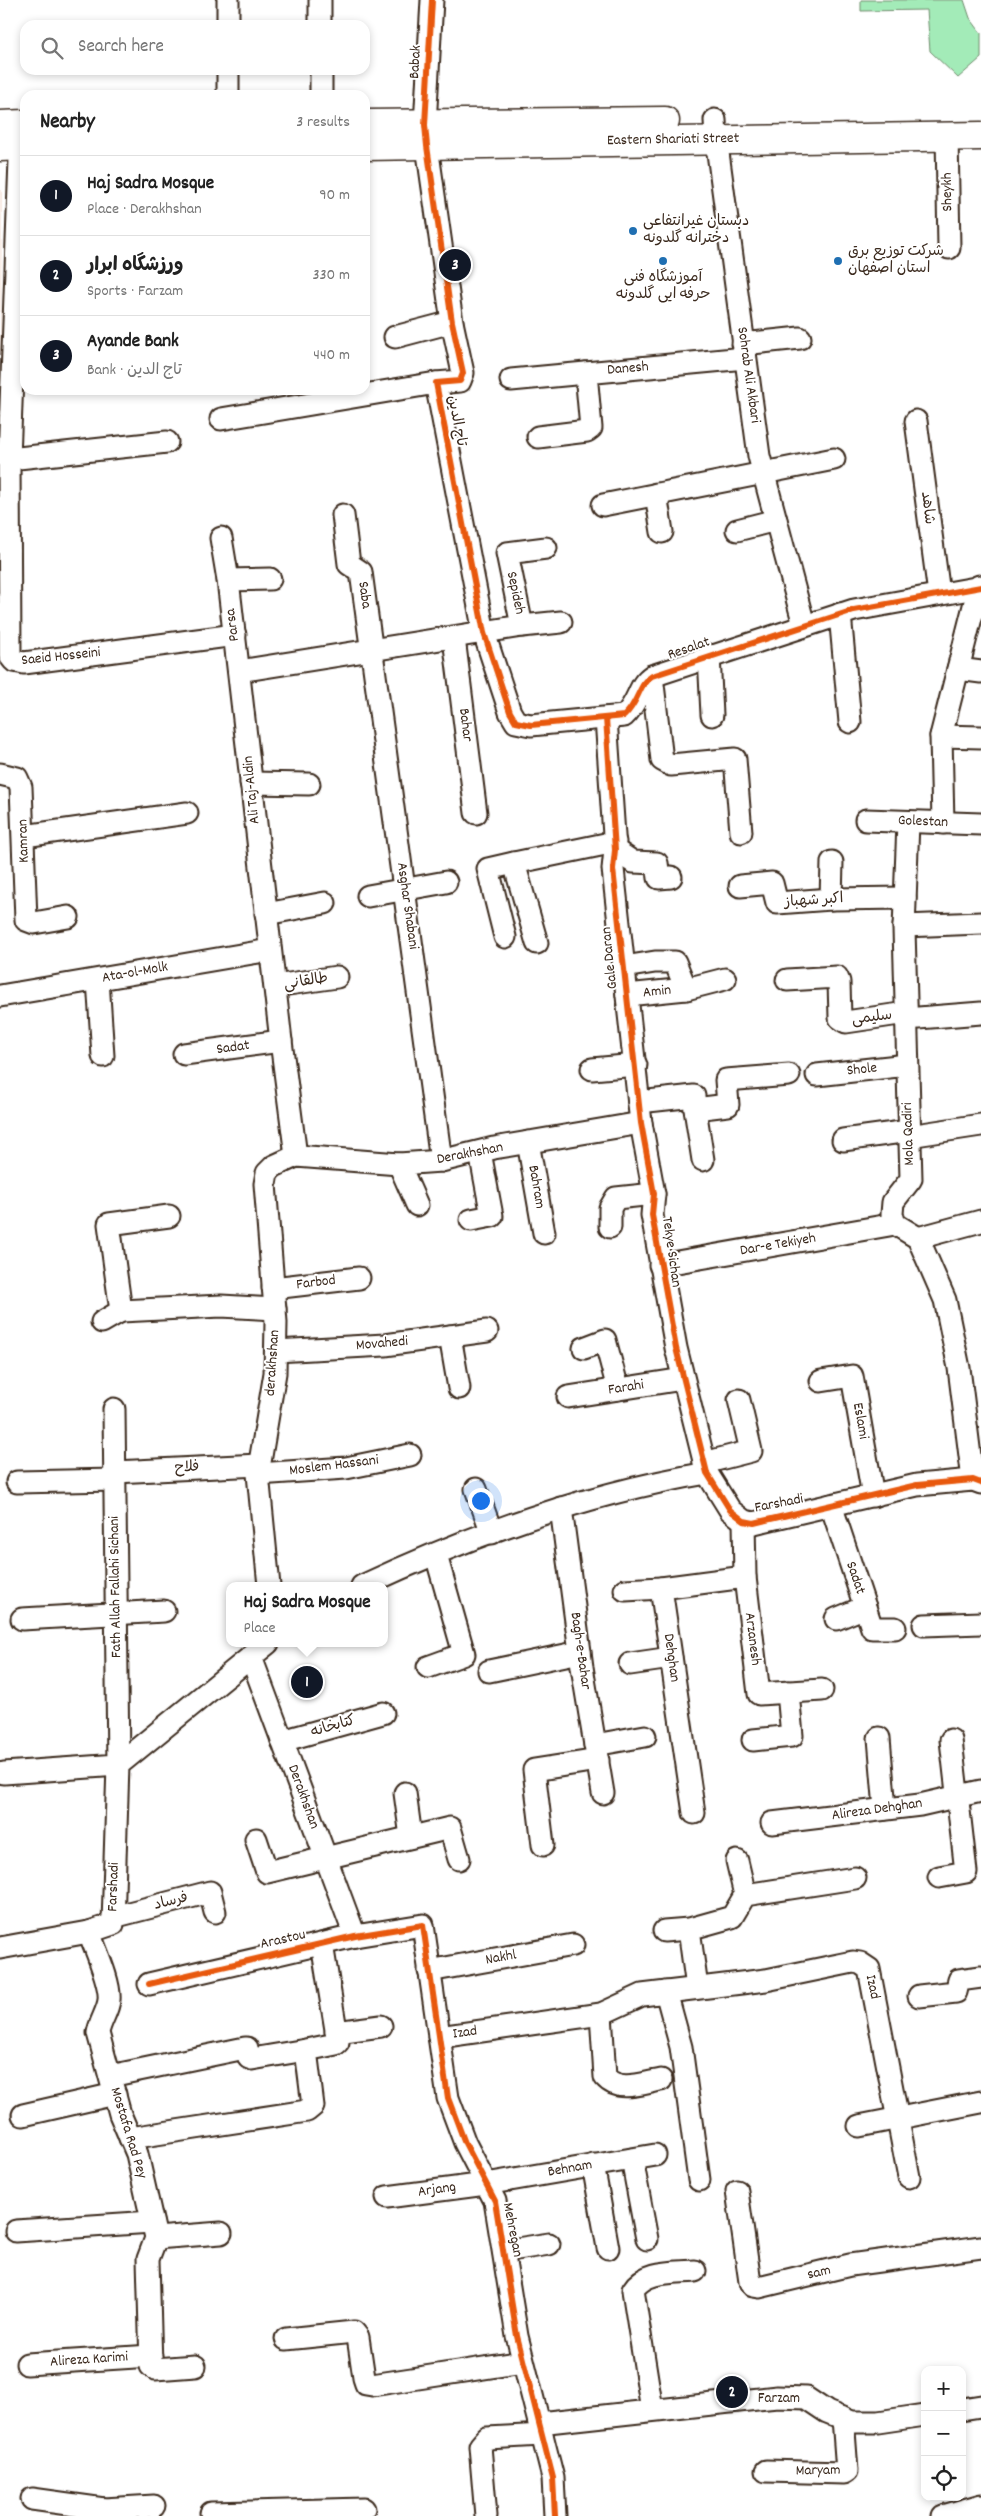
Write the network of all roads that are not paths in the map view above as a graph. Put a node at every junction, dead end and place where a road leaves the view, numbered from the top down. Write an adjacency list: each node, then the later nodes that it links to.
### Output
1 (228, 0): 4 (street)
2 (320, 0): 5 (street)
3 (432, 0): 14 (street, Babak)
4 (228, 20)
5 (320, 20)
6 (228, 75): 8 (street)
7 (321, 75): 9 (street)
8 (228, 90)
9 (321, 90)
10 (981, 119): 12 (main road, Eastern Shariati Street)
11 (370, 125): 14 (main road, Eastern Shariati Street)
12 (715, 129): 14 (main road, Eastern Shariati Street); 15 (main road, Eastern Shariati Street); 22 (street, Sohrab Ali Akbari)
13 (15, 136): 32 (street, Saeid Hosseini)
14 (426, 136): 17 (main road, Eastern Shariati Street); 19 (street, تاج الدین)
15 (947, 136): 16 (main road, Eastern Shariati Street); 18 (street, Sheykh)
16 (981, 136)
17 (370, 145)
18 (949, 248)
19 (452, 322): 20 (street); 25 (street, تاج الدین)
20 (396, 337)
21 (800, 338): 22 (street, Danesh)
22 (744, 351): 23 (street, Danesh); 34 (street, Sohrab Ali Akbari)
23 (586, 373): 24 (street, Danesh); 30 (street)
24 (511, 380)
25 (436, 383): 26 (street); 51 (street, تاج الدین)
26 (370, 394)
27 (364, 395): 28 (street)
28 (221, 419)
29 (916, 421): 46 (street, شاهد)
30 (538, 437)
31 (167, 442): 32 (street)
32 (9, 458): 52 (street, Saeid Hosseini)
33 (834, 458): 34 (street)
34 (763, 472): 35 (street); 38 (street, Sohrab Ali Akbari)
35 (656, 494): 36 (street); 40 (street)
36 (603, 505)
37 (343, 515): 54 (street, Saba)
38 (776, 520): 39 (street); 49 (street, Sohrab Ali Akbari)
39 (737, 530)
40 (662, 532)
41 (220, 538): 44 (street, Parsa)
42 (546, 548): 50 (street, Sepideh)
43 (270, 579): 44 (street)
44 (228, 580): 52 (street, Parsa)
45 (980, 587): 46 (street, Resalat); 56 (street)
46 (939, 594): 47 (street, Resalat)
47 (840, 614): 49 (street, Resalat); 62 (street)
48 (561, 622): 50 (street)
49 (804, 625): 55 (street, Resalat)
50 (522, 626): 51 (street, Sepideh)
51 (484, 633): 53 (street); 61 (street, Resalat)
52 (234, 635): 57 (street, Parsa)
53 (454, 638): 54 (street); 69 (street, Bahar)
54 (372, 650): 57 (street); 82 (street, Asghar Shabani)
55 (709, 656): 59 (street, Resalat); 60 (street)
56 (958, 669): 58 (street); 63 (street)
57 (238, 671): 66 (street, Ali Taj-Aldin)
58 (981, 672)
59 (652, 676): 61 (street, Resalat); 74 (street)
60 (712, 715)
61 (606, 718): 76 (street, Gale Daran)
62 (850, 722)
63 (941, 736): 64 (street); 72 (street)
64 (981, 737)
65 (0, 774): 75 (street, Kamran)
66 (251, 783): 67 (street); 87 (street, Ali Taj-Aldin)
67 (309, 784)
68 (187, 813): 75 (street)
69 (476, 813)
70 (866, 820): 71 (street, Golestan)
71 (908, 822): 72 (street, Golestan); 84 (street, Mola Qadiri)
72 (943, 823): 73 (street, Golestan)
73 (981, 824)
74 (741, 832)
75 (24, 836): 88 (street, Kamran)
76 (615, 846): 78 (street); 79 (street); 94 (street, Gale Daran)
77 (832, 862): 85 (street)
78 (514, 863): 91 (street); 92 (street)
79 (671, 878)
80 (446, 882): 82 (street)
81 (740, 886): 85 (street, اکبر شهباز)
82 (405, 890): 83 (street); 123 (street, Asghar Shabani)
83 (368, 896)
84 (905, 898): 85 (street, اکبر شهباز); 90 (street, Mola Qadiri)
85 (831, 899)
86 (325, 903): 87 (street)
87 (266, 914): 93 (street, Ali Taj-Aldin)
88 (68, 917)
89 (981, 923): 90 (street)
90 (904, 926): 104 (street, Mola Qadiri)
91 (505, 937)
92 (537, 943)
93 (270, 950): 97 (street, Ata-ol-Molk); 99 (street, Ali Taj-Aldin)
94 (624, 966): 100 (street); 101 (street, Gale Daran)
95 (337, 977): 99 (street, طالقانی)
96 (726, 979): 100 (street, Amin)
97 (98, 980): 102 (street, Ata-ol-Molk); 107 (street)
98 (787, 980): 104 (street, سلیمی)
99 (275, 986): 105 (street, Ali Taj-Aldin)
100 (686, 989): 101 (street, Amin)
101 (627, 995): 108 (street, Gale Daran)
102 (0, 996)
103 (981, 1012): 104 (street)
104 (906, 1016): 109 (street, Mola Qadiri)
105 (281, 1041): 106 (street, Sadat); 121 (street, Ali Taj-Aldin)
106 (184, 1054)
107 (103, 1056)
108 (636, 1065): 110 (street); 113 (street, Gale Daran)
109 (907, 1065): 112 (street, Shole); 117 (street, Mola Qadiri)
110 (592, 1069)
111 (789, 1075): 114 (street)
112 (817, 1075)
113 (639, 1102): 114 (street); 115 (street, Gale Daran)
114 (695, 1109): 122 (street)
115 (641, 1123): 119 (street, Derakhshan); 125 (street, Gale Daran)
116 (981, 1125): 117 (street)
117 (909, 1133): 118 (street); 130 (street, Mola Qadiri)
118 (843, 1140)
119 (528, 1142): 120 (street, Derakhshan); 132 (street, Bahram)
120 (480, 1152): 123 (street, Derakhshan); 128 (street)
121 (296, 1156): 124 (street, Derakhshan); 136 (street, derakhshan)
122 (703, 1160)
123 (441, 1161): 124 (street, Derakhshan)
124 (398, 1164): 126 (street)
125 (654, 1194): 131 (street); 134 (street, Tekye Sichan)
126 (417, 1205)
127 (168, 1216): 138 (street)
128 (471, 1220)
129 (981, 1221): 133 (street)
130 (896, 1224): 133 (street); 134 (street, Dar-e Tekiyeh)
131 (610, 1227)
132 (544, 1233)
133 (918, 1238): 157 (street)
134 (660, 1265): 139 (street, Tekye Sichan)
135 (359, 1278): 136 (street, Farbod)
136 (273, 1288): 137 (street, derakhshan)
137 (275, 1309): 138 (street, Derakhshan); 144 (street, derakhshan)
138 (121, 1310): 140 (street)
139 (668, 1313): 145 (street, Farshadi)
140 (102, 1322)
141 (487, 1330): 142 (street, Movahedi)
142 (450, 1336): 144 (street, Movahedi); 147 (street)
143 (584, 1348): 148 (street)
144 (276, 1351): 154 (street, derakhshan)
145 (683, 1379): 148 (street, Farahi); 153 (street, Farshadi)
146 (821, 1381): 159 (street, Eslami)
147 (459, 1388)
148 (618, 1389): 149 (street, Farahi)
149 (568, 1397)
150 (739, 1400): 153 (street)
151 (114, 1409): 155 (street, Fath Allah Fallahi Sichani)
152 (410, 1455): 154 (street, Moslem Hassani)
153 (706, 1468): 161 (street); 162 (street, Farshadi)
154 (258, 1470): 155 (street, فلاح); 166 (street, derakhshan)
155 (115, 1476): 156 (street, فلاح); 172 (street, Fath Allah Fallahi Sichani)
156 (17, 1482)
157 (977, 1482): 159 (street, Farshadi)
158 (476, 1489): 163 (street)
159 (873, 1496): 160 (street, Farshadi)
160 (831, 1506): 162 (street, Farshadi); 170 (street, Sadat)
161 (561, 1508): 163 (street); 179 (street, Bagh-e-Bahar)
162 (744, 1522): 165 (street, Arzanesh)
163 (492, 1533): 164 (street)
164 (436, 1555): 167 (street); 183 (street)
165 (745, 1577): 168 (street); 186 (street, Arzanesh)
166 (268, 1582)
167 (372, 1582)
168 (661, 1588): 169 (street); 181 (street, Dehghan)
169 (625, 1590)
170 (865, 1607): 174 (street); 177 (street, Sadat)
171 (164, 1611): 172 (street)
172 (117, 1615): 173 (street); 194 (street, Fath Allah Fallahi Sichani)
173 (22, 1619)
174 (836, 1619)
175 (981, 1623): 176 (street)
176 (924, 1625)
177 (895, 1628)
178 (263, 1647): 180 (street)
179 (580, 1652): 184 (street); 193 (street, Bagh-e-Bahar)
180 (251, 1657): 192 (street, Derakhshan); 194 (street)
181 (671, 1658): 182 (street); 201 (street, Dehghan)
182 (630, 1664)
183 (428, 1667)
184 (489, 1671)
185 (822, 1690): 186 (street, Arzanesh)
186 (788, 1692): 190 (street)
187 (384, 1713): 192 (street, کتابخانه)
188 (645, 1736): 193 (street)
189 (879, 1738): 200 (street)
190 (753, 1740)
191 (951, 1740): 199 (street)
192 (282, 1741): 206 (street, Derakhshan)
193 (596, 1752): 198 (street, Bagh-e-Bahar); 205 (street)
194 (118, 1765): 195 (street); 213 (street, Farshadi)
195 (4, 1773)
196 (981, 1790): 199 (street, Alireza Dehghan)
197 (405, 1793): 203 (street)
198 (603, 1793)
199 (957, 1796): 200 (street, Alireza Dehghan); 209 (street)
200 (885, 1809): 202 (street, Alireza Dehghan)
201 (694, 1813)
202 (772, 1824)
203 (411, 1837): 206 (street); 207 (street)
204 (256, 1839): 206 (street)
205 (544, 1845)
206 (325, 1857): 218 (street, Derakhshan)
207 (459, 1858)
208 (737, 1861): 211 (street)
209 (939, 1877)
210 (856, 1878): 211 (street)
211 (745, 1895): 215 (street)
212 (215, 1912): 213 (street, فرساد)
213 (113, 1916): 216 (street, Farshadi)
214 (423, 1925): 218 (street, Arastou); 222 (street, Mehregan)
215 (688, 1929): 217 (street); 225 (street)
216 (89, 1932): 221 (street, Farshadi); 234 (street, Mostafa Rad Pey)
217 (664, 1932)
218 (355, 1936): 219 (street, Arastou)
219 (322, 1944): 224 (street, Arastou); 230 (street)
220 (573, 1945): 222 (street, Nakhl)
221 (0, 1948)
222 (429, 1971): 231 (street, Mehregan)
223 (981, 1977): 227 (street)
224 (149, 1984)
225 (697, 1988): 226 (street, Izad); 237 (street, Izad)
226 (666, 1992): 228 (street, Izad); 244 (street)
227 (919, 1996)
228 (601, 2014): 231 (street, Izad); 233 (street)
229 (381, 2026): 230 (street)
230 (336, 2032): 232 (street)
231 (439, 2037): 245 (street, Mehregan)
232 (306, 2050): 234 (street); 239 (street)
233 (661, 2080)
234 (113, 2085): 236 (street); 239 (street, Mostafa Rad Pey)
235 (981, 2102): 237 (street)
236 (23, 2116)
237 (898, 2118): 238 (street); 243 (street)
238 (859, 2126)
239 (130, 2138): 248 (street, Mostafa Rad Pey)
240 (655, 2155): 241 (street, Behnam)
241 (632, 2159): 242 (street, Behnam); 251 (street)
242 (593, 2165): 245 (street, Behnam); 253 (street)
243 (909, 2177)
244 (699, 2180)
245 (486, 2184): 247 (street, Arjang); 255 (street, Mehregan)
246 (737, 2192): 254 (street, sam)
247 (388, 2197)
248 (154, 2230): 249 (street); 250 (street); 258 (street)
249 (16, 2231)
250 (222, 2233)
251 (647, 2239)
252 (549, 2244): 255 (street)
253 (608, 2248)
254 (981, 2248)
255 (504, 2251): 259 (street, Mehregan)
256 (695, 2271): 264 (street)
257 (286, 2339): 259 (street)
258 (152, 2362): 260 (street, Alireza Karimi); 261 (street, Alireza Karimi)
259 (524, 2362): 267 (street, Mehregan)
260 (27, 2364)
261 (195, 2366)
262 (981, 2406): 263 (street)
263 (966, 2408)
264 (652, 2410): 266 (street, Farzam); 267 (street, Farzam)
265 (921, 2415): 266 (street, Farzam)
266 (844, 2418): 268 (street, Maryam)
267 (540, 2429): 276 (street, Farzam); 277 (street, Mehregan)
268 (766, 2471)
269 (32, 2500): 273 (street)
270 (981, 2505): 278 (street)
271 (154, 2506): 273 (street)
272 (364, 2509): 275 (street)
273 (104, 2512)
274 (211, 2513): 275 (street)
275 (299, 2513)
276 (486, 2516)
277 (555, 2516)
278 (942, 2516)

